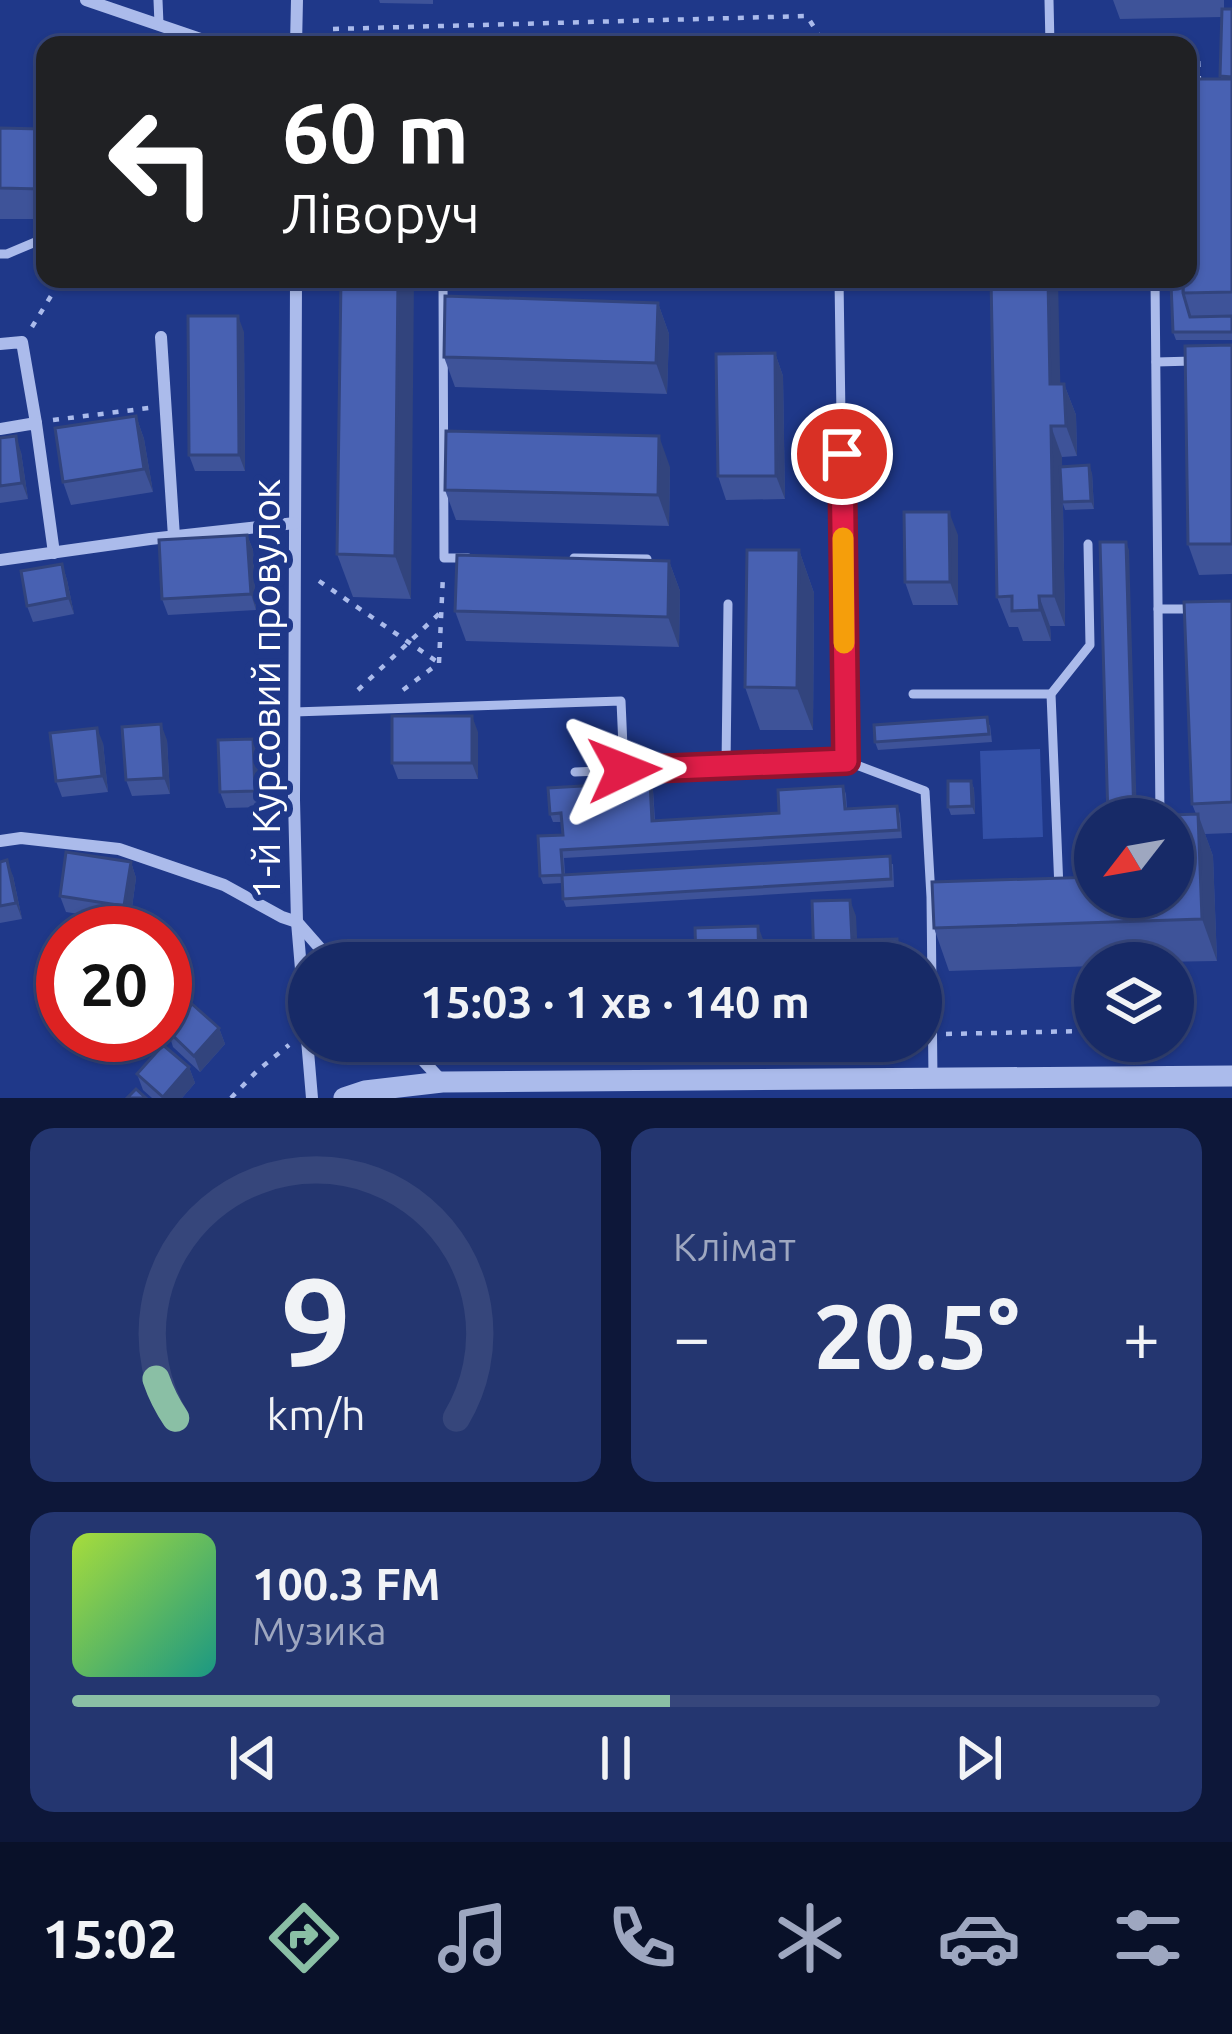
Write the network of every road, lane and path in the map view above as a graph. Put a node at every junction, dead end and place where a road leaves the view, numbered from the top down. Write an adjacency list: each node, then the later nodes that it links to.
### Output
1 (86, 0): 5 (street)
2 (158, 0): 5 (lane)
3 (297, 0): 10 (street)
4 (1049, 0): 12 (lane)
5 (159, 24): 8 (street)
6 (334, 29): 11 (path)
7 (277, 31): 9 (path)
8 (193, 36)
9 (276, 36)
10 (296, 36)
11 (820, 36)
12 (1051, 36)
13 (1197, 56): 14 (path)
14 (1199, 89)
15 (36, 242): 16 (lane)
16 (0, 254)
17 (54, 288): 23 (path)
18 (296, 288): 32 (street, 1-й Курсовий провулок)
19 (443, 288): 31 (lane)
20 (839, 288): 53 (lane)
21 (1155, 288): 26 (lane)
22 (161, 337): 27 (street)
23 (22, 342): 24 (street); 28 (street)
24 (0, 344)
25 (1213, 360): 26 (lane)
26 (1156, 362): 44 (lane)
27 (166, 406): 28 (path); 33 (street)
28 (35, 423): 29 (street); 35 (street)
29 (0, 429)
30 (464, 442): 31 (lane)
31 (442, 443): 36 (lane)
32 (295, 523): 33 (street); 52 (street, 1-й Курсовий провулок)
33 (174, 537): 35 (street)
34 (1088, 544): 49 (lane)
35 (54, 553): 40 (street)
36 (444, 558): 37 (lane); 45 (path)
37 (489, 558)
38 (556, 558): 39 (lane)
39 (647, 559)
40 (0, 560)
41 (319, 580): 46 (path)
42 (728, 604): 54 (lane)
43 (1214, 608): 44 (lane)
44 (1158, 609): 57 (lane)
45 (441, 612): 46 (path); 47 (path)
46 (409, 642): 47 (path); 51 (path)
47 (439, 663): 50 (path)
48 (913, 694): 49 (lane)
49 (1052, 694): 61 (lane)
50 (380, 709): 51 (lane); 55 (lane)
51 (337, 710): 52 (lane)
52 (294, 712): 64 (street, 1-й Курсовий провулок)
53 (846, 761): 54 (lane); 63 (lane)
54 (726, 766): 55 (lane)
55 (624, 770): 56 (lane)
56 (575, 772)
57 (1160, 798)
58 (0, 842): 64 (street)
59 (1074, 888): 61 (lane)
60 (1047, 890): 61 (lane)
61 (1059, 890)
62 (954, 895): 63 (lane)
63 (931, 897): 67 (lane)
64 (298, 922): 65 (street, 1-й Курсовий провулок); 66 (street)
65 (300, 942)
66 (315, 942)
67 (931, 942)
68 (1074, 1031): 69 (path)
69 (942, 1034)
70 (288, 1045): 78 (path)
71 (309, 1062): 79 (street, 1-й Курсовий провулок)
72 (424, 1062): 76 (street)
73 (933, 1062): 75 (lane)
74 (1232, 1076): 75 (street)
75 (933, 1078): 77 (street)
76 (442, 1082): 77 (street); 80 (street)
77 (659, 1089)
78 (231, 1098)
79 (312, 1098)
80 (344, 1098)

